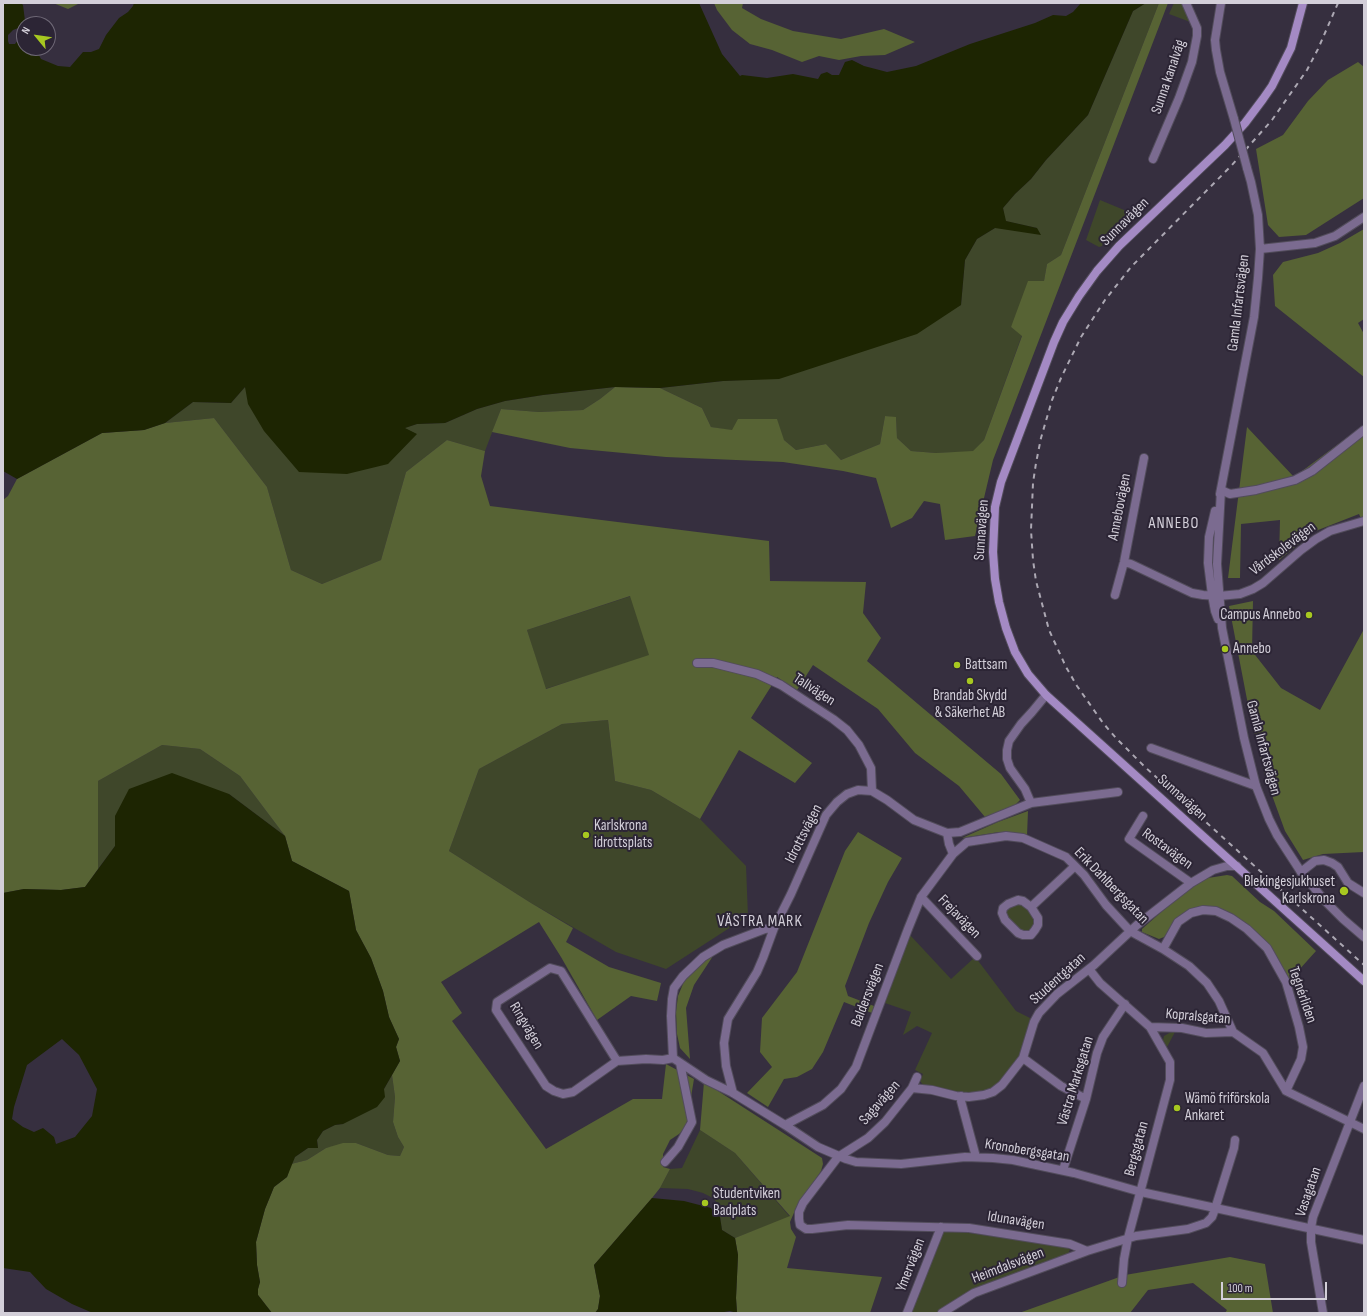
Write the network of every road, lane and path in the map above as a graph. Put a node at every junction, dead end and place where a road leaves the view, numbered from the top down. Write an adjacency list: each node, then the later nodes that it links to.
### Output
1 (1186, 3): 6 (street, Sunna kanalväg)
2 (1221, 3): 8 (street, Gamla Infartsvägen, bridge)
3 (1297, 3): 5 (main road, Sunnavägen)
4 (1303, 3): 5 (main road, Sunnavägen)
5 (1298, 24): 17 (main road, Sunnavägen)
6 (1153, 159)
7 (1364, 217): 8 (street)
8 (1260, 249): 11 (street, Gamla Infartsvägen)
9 (1364, 430): 11 (street)
10 (1144, 458): 13 (street, Annebovägen)
11 (1221, 490): 15 (street, Gamla Infartsvägen)
12 (1364, 521): 15 (street, Vårdskolevägen)
13 (1124, 562): 14 (street, Annebovägen); 15 (street, Annebovägen)
14 (1115, 595)
15 (1215, 595): 19 (street, Gamla Infartsvägen)
16 (697, 663): 20 (street, Tallvägen)
17 (1046, 695): 22 (street); 27 (main road, Sunnavägen)
18 (1151, 748): 19 (street)
19 (1256, 786): 28 (street, Gamla Infartsvägen)
20 (872, 790): 24 (street); 33 (street, Idrottsvägen)
21 (1118, 792): 22 (street)
22 (1031, 804): 24 (street)
23 (1143, 816): 29 (street, Rostavägen)
24 (947, 834): 25 (street)
25 (953, 854): 26 (street, Erik Dahlbergsgatan); 31 (street, Baldersvägen)
26 (1076, 866): 32 (street); 34 (street, Erik Dahlbergsgatan)
27 (1236, 866): 29 (street, Studentgatan); 39 (main road, Sunnavägen)
28 (1301, 872): 30 (street); 35 (street, Gamla Infartsvägen)
29 (1191, 883): 34 (street, Studentgatan)
30 (1364, 893)
31 (921, 897): 37 (street, Frejavägen); 54 (street, Baldersvägen)
32 (1032, 907): 32 (street)
33 (774, 928): 45 (street); 50 (street, Idrottsvägen)
34 (1130, 931): 36 (street, Erik Dahlbergsgatan); 38 (street, Studentgatan)
35 (1364, 937)
36 (1163, 949): 42 (street, Erik Dahlbergsgatan); 49 (street, Tegnérliden)
37 (977, 956)
38 (1089, 969): 40 (street, Kopralsgatan); 43 (street, Studentgatan)
39 (1364, 980)
40 (1124, 1004): 41 (street, Kopralsgatan); 52 (street, Västra Marksgatan)
41 (1150, 1027): 42 (street, Kopralsgatan); 61 (street, Bergsgatan)
42 (1233, 1032): 49 (street, Kopralsgatan)
43 (1023, 1058): 51 (street, Studentgatan); 52 (street)
44 (617, 1061): 44 (street, Ringvägen); 45 (street)
45 (677, 1061): 50 (street, Kronobergsgatan); 59 (street)
46 (918, 1077): 48 (street, Sagavägen)
47 (1364, 1086): 53 (street, Vasagatan)
48 (912, 1088): 51 (street, Studentgatan); 57 (street, Sagavägen)
49 (1286, 1090): 53 (street)
50 (732, 1093): 54 (street, Kronobergsgatan)
51 (961, 1096): 58 (street)
52 (1086, 1099): 60 (street, Västra Marksgatan)
53 (1350, 1122): 55 (street); 64 (street, Vasagatan)
54 (785, 1125): 57 (street, Kronobergsgatan)
55 (1364, 1129)
56 (1235, 1140): 62 (street)
57 (838, 1157): 58 (street, Kronobergsgatan); 63 (street, Idunavägen)
58 (976, 1157): 60 (street, Kronobergsgatan)
59 (665, 1162)
60 (1062, 1170): 61 (street, Kronobergsgatan)
61 (1140, 1192): 62 (street, Kronobergsgatan); 65 (street, Bergsgatan)
62 (1215, 1209): 64 (street, Kronobergsgatan); 65 (street)
63 (941, 1227): 67 (street, Idunavägen); 69 (street, Ymervägen)
64 (1311, 1228): 66 (street, Kronobergsgatan); 71 (street, Vasagatan)
65 (1128, 1238): 67 (street); 68 (street, Bergsgatan)
66 (1364, 1240)
67 (1087, 1251): 70 (street, Heimdalsvägen)
68 (1122, 1283)
69 (907, 1313)
70 (942, 1313)
71 (1323, 1313)

